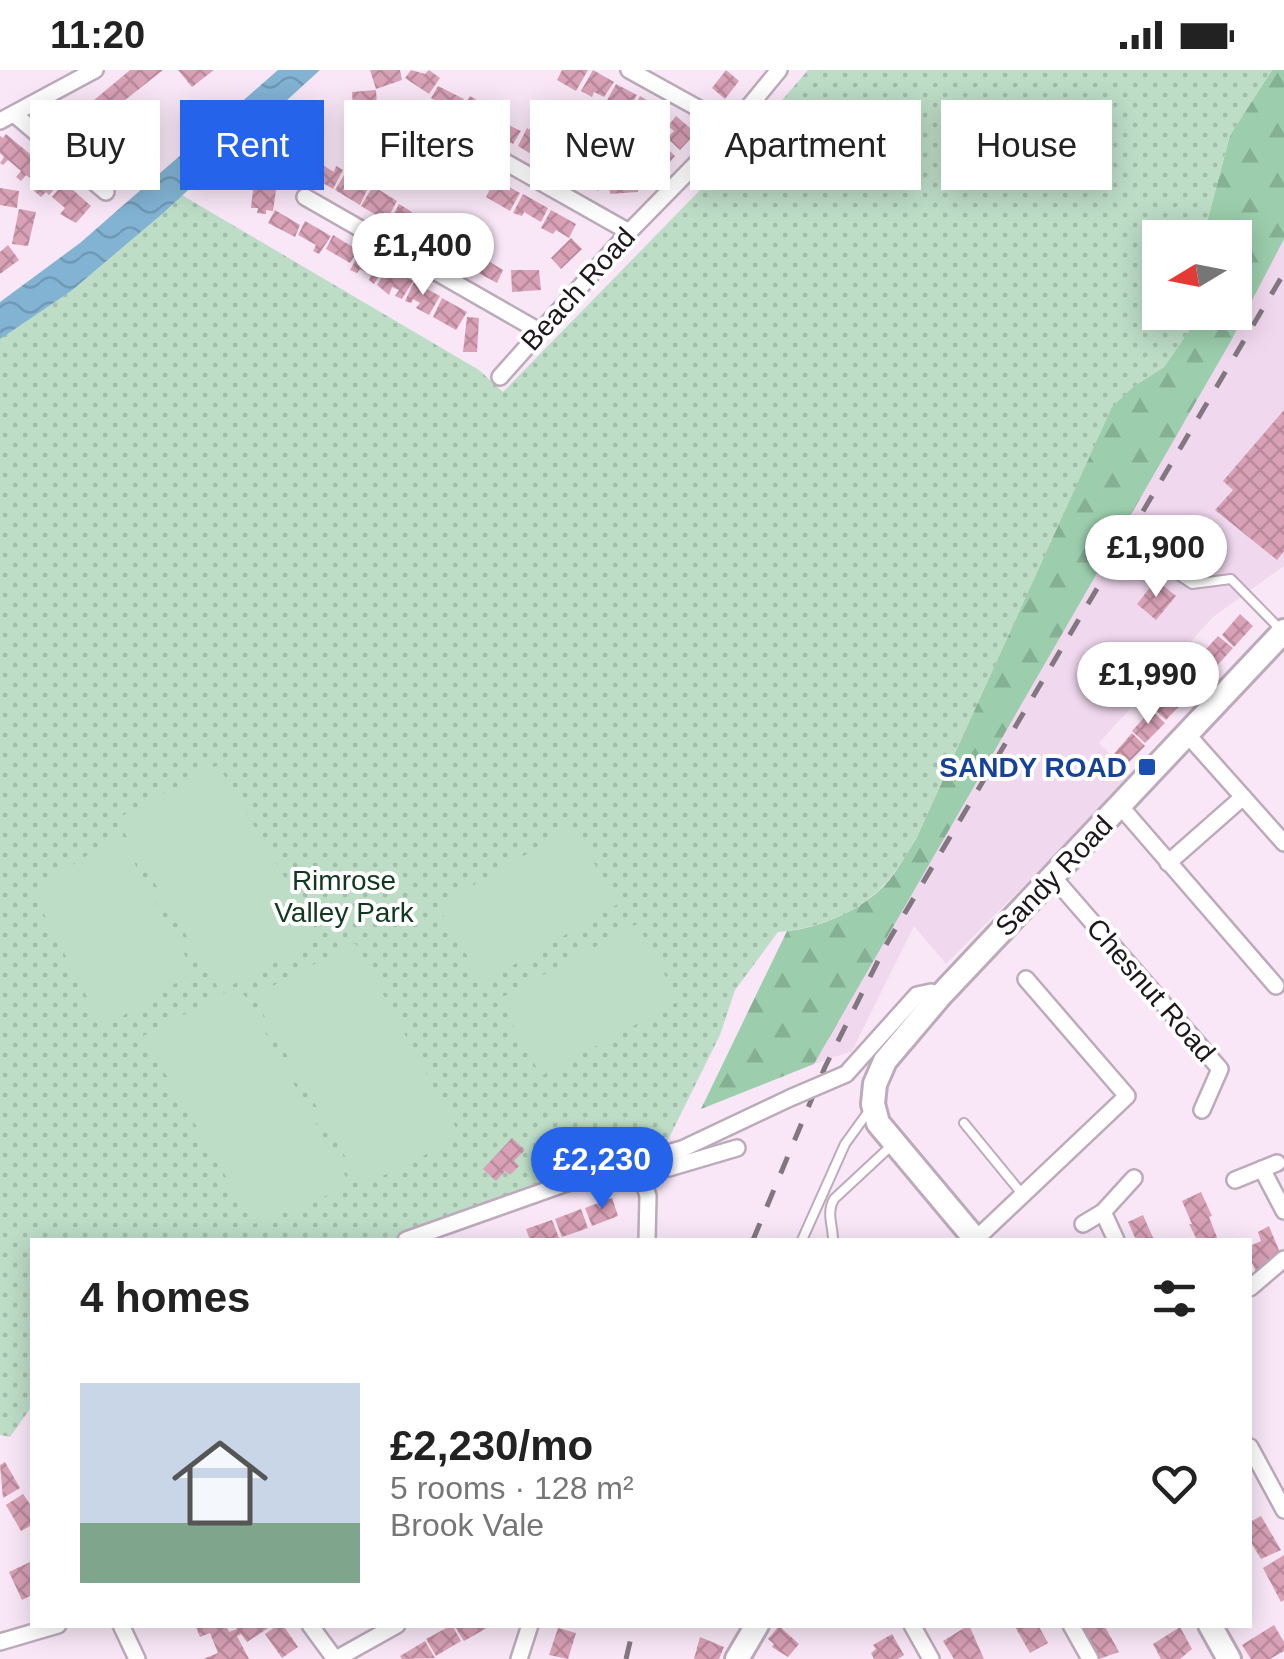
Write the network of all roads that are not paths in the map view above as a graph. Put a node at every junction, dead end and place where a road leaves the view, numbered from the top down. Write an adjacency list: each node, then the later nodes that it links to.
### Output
1 (95, 70): 6 (street)
2 (630, 70): 5 (street)
3 (778, 70): 4 (street, Beach Road)
4 (754, 100)
5 (690, 104)
6 (7, 118): 9 (street)
7 (510, 165): 11 (street)
8 (690, 170): 11 (street, Beach Road)
9 (106, 192)
10 (305, 197): 12 (street)
11 (629, 232): 12 (street, Beach Road)
12 (539, 331): 13 (street, Beach Road)
13 (500, 377)
14 (1172, 570): 15 (lane)
15 (1283, 632): 16 (main road, Sandy Road)
16 (1186, 734): 17 (street); 18 (main road, Sandy Road)
17 (1242, 797): 19 (street); 20 (street)
18 (1121, 807): 20 (street); 21 (main road, Sandy Road)
19 (1284, 843)
20 (1168, 863): 23 (street)
21 (1052, 877): 24 (main road, Sandy Road); 26 (street, Chesnut Road)
22 (1026, 978): 34 (street)
23 (1276, 986)
24 (940, 996): 25 (main road, Sandy Road); 30 (street, bridge)
25 (874, 1094): 28 (main road); 40 (lane)
26 (1202, 1110)
27 (964, 1123): 34 (lane)
28 (895, 1144): 41 (lane); 42 (main road)
29 (737, 1148): 30 (street)
30 (661, 1154): 31 (street)
31 (638, 1161): 38 (street); 39 (street)
32 (1134, 1178): 36 (street)
33 (1235, 1180): 35 (street)
34 (1022, 1195): 43 (street)
35 (1284, 1211)
36 (1103, 1212): 37 (street); 44 (street)
37 (1084, 1224)
38 (412, 1238)
39 (646, 1238)
40 (803, 1238)
41 (833, 1238)
42 (974, 1238)
43 (978, 1238)
44 (1115, 1238)
45 (1282, 1265): 46 (street)
46 (1252, 1287)
47 (1252, 1451): 48 (street)
48 (1284, 1510)
49 (48, 1628): 58 (street)
50 (122, 1628): 59 (street)
51 (312, 1628): 60 (street)
52 (392, 1628): 60 (street)
53 (529, 1628): 61 (street)
54 (755, 1628): 62 (main road)
55 (914, 1628): 63 (street)
56 (1073, 1628): 64 (street)
57 (1212, 1628): 65 (main road)
58 (0, 1642)
59 (138, 1659)
60 (336, 1659)
61 (520, 1659)
62 (737, 1659)
63 (931, 1659)
64 (1090, 1659)
65 (1229, 1659)

